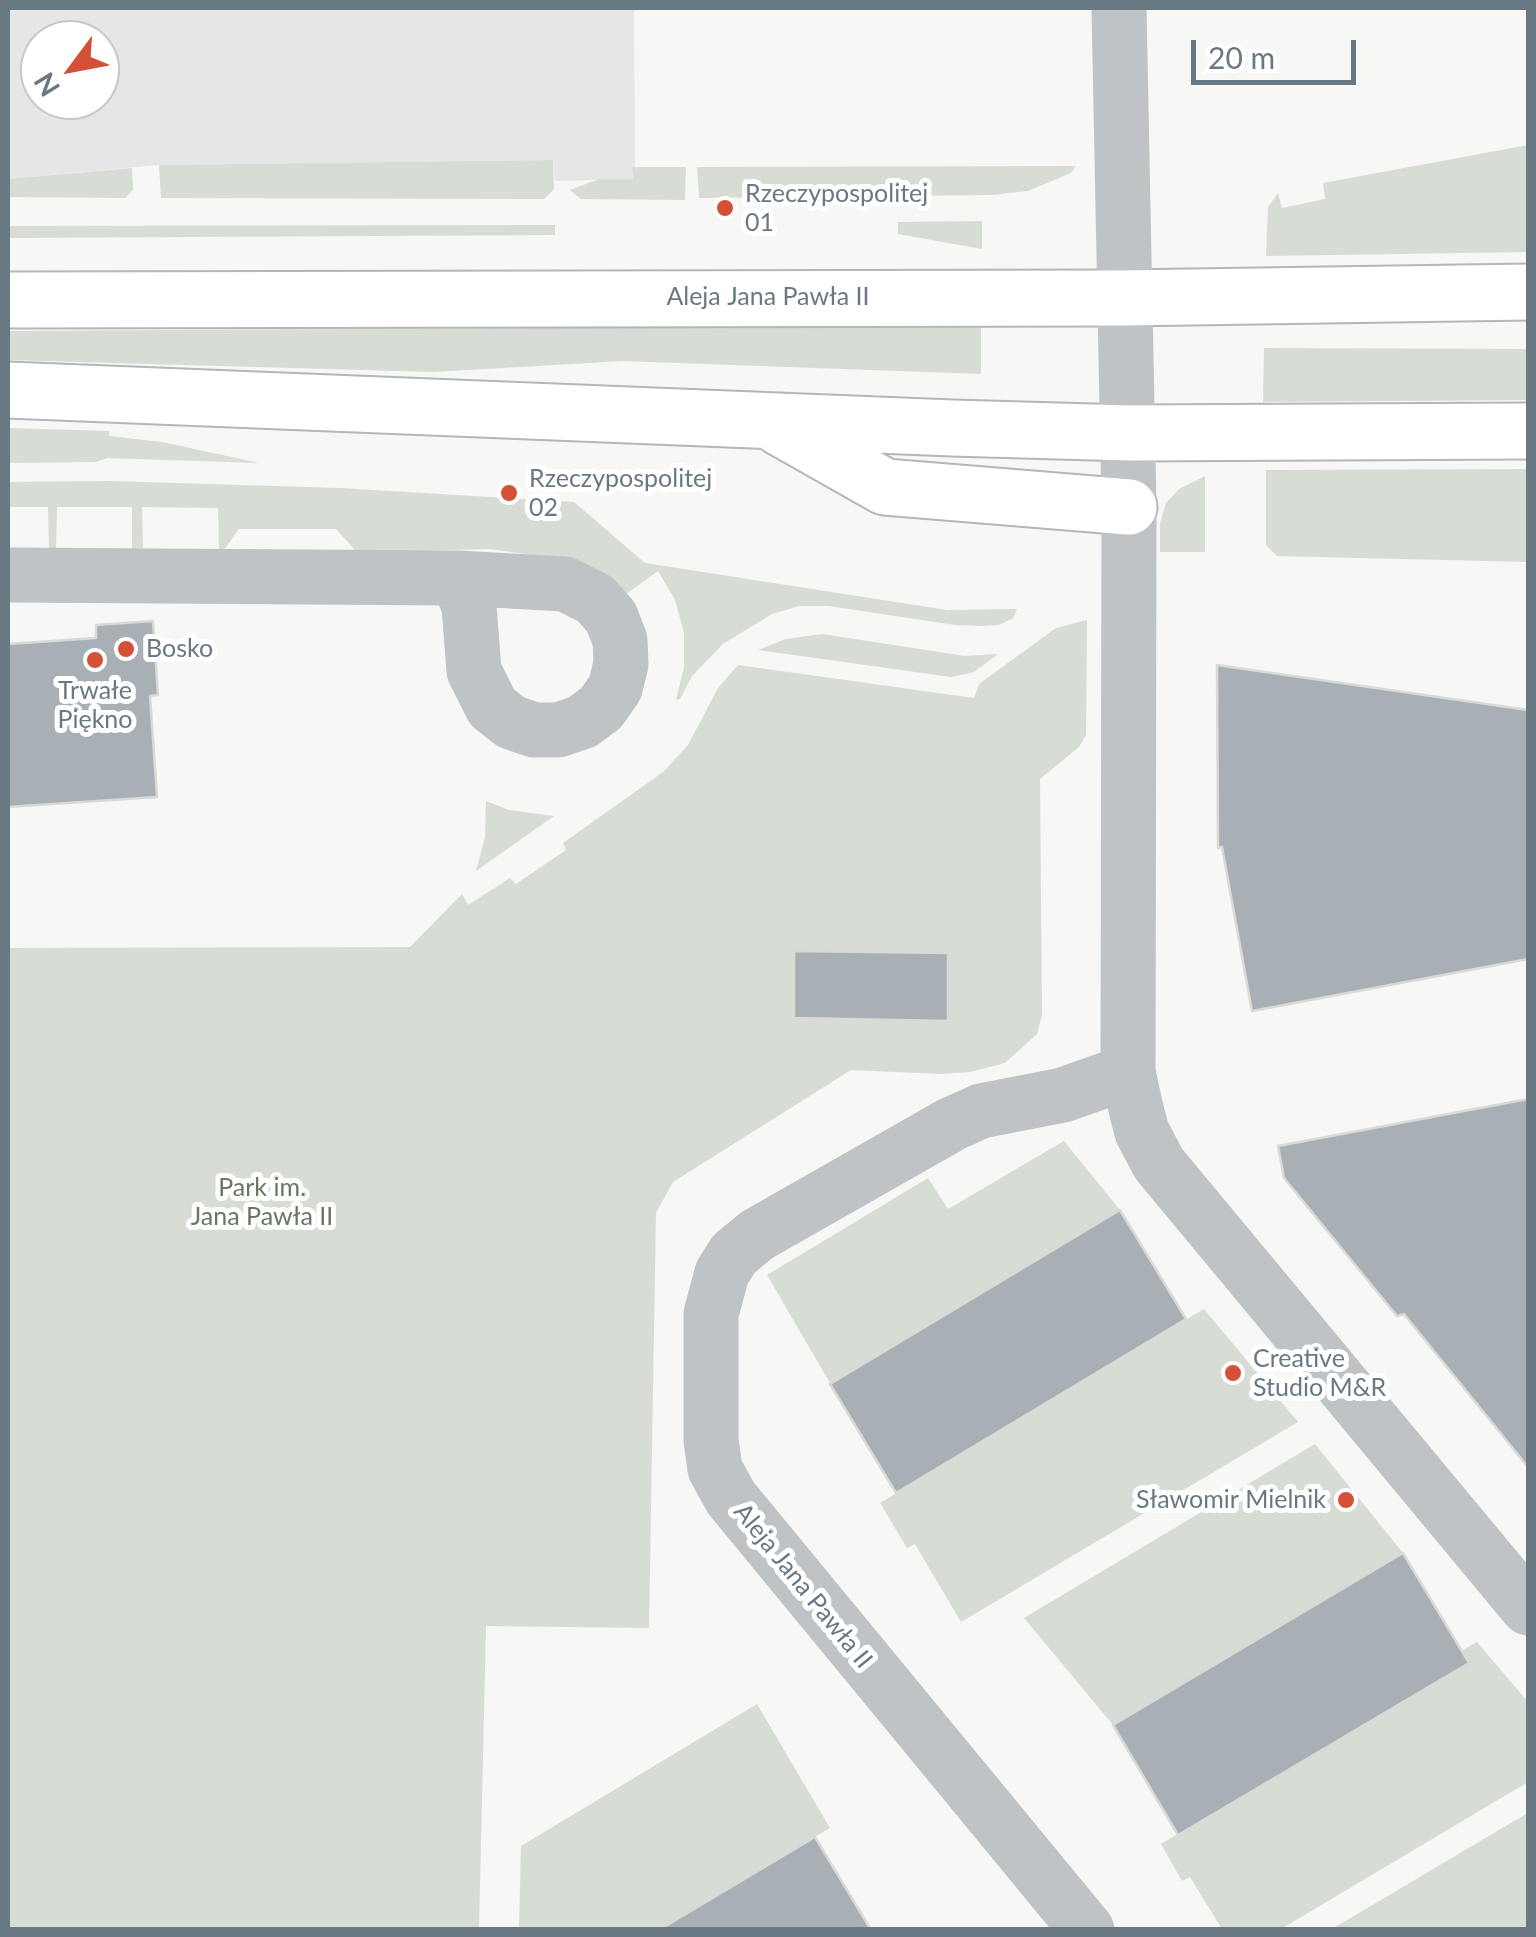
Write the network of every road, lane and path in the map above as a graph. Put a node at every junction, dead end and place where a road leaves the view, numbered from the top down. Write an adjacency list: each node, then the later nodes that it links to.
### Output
1 (1119, 8): 3 (street)
2 (1528, 292): 3 (main road, Aleja Jana Pawła II)
3 (1123, 298): 4 (main road, Aleja Jana Pawła II); 8 (street)
4 (8, 300)
5 (8, 390): 6 (main road)
6 (772, 423): 8 (main road); 9 (main road)
7 (1528, 431): 8 (main road)
8 (1128, 433): 9 (street)
9 (1129, 507): 12 (street)
10 (8, 575): 11 (street)
11 (457, 578)
12 (1128, 1072): 13 (street); 14 (street, Aleja Jana Pawła II)
13 (1528, 1608)
14 (1086, 1930)

